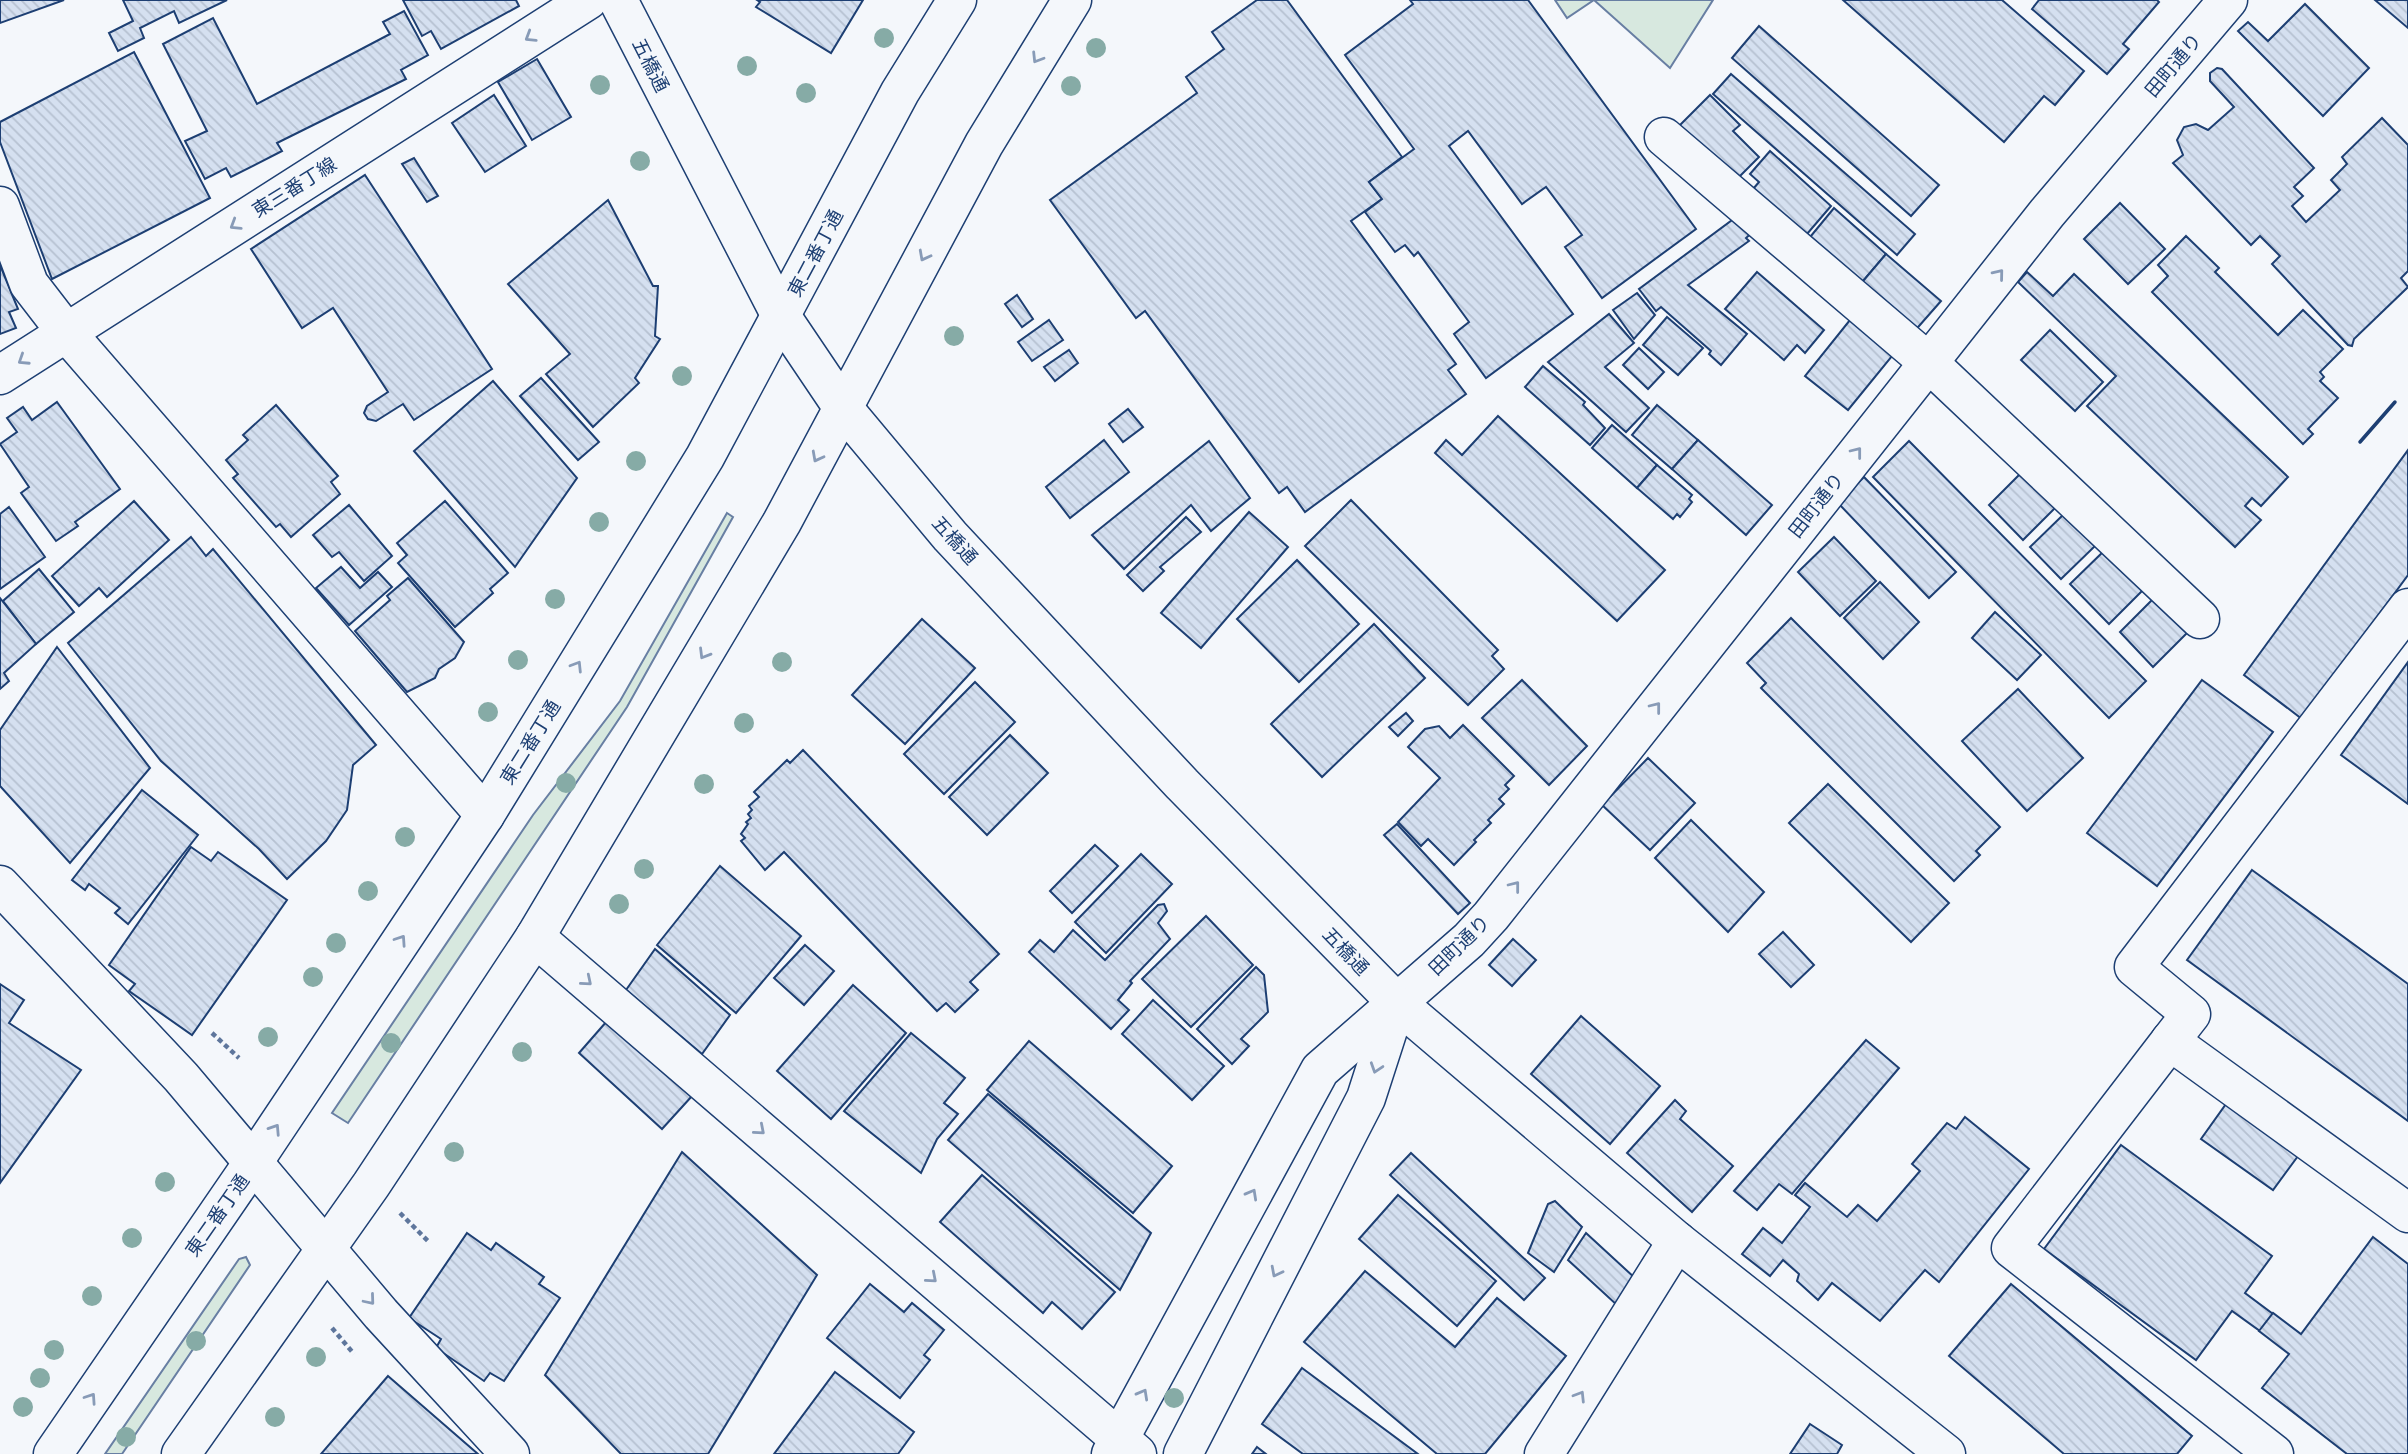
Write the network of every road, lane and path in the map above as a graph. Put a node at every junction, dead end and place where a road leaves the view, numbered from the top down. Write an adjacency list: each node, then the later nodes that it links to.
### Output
1 (588, 0): 9 (main road, 東三番丁線, one-way to 9)
2 (618, 0): 8 (main road, 五橋通)
3 (957, 0): 8 (main road, 東二番丁通)
4 (1072, 0): 12 (main road, one-way to 12)
5 (2228, 0): 10 (main road, 田町通り, one-way to 5)
6 (1664, 137): 10 (main road)
7 (0, 206): 9 (main road)
8 (781, 317): 12 (main road, 五橋通); 15 (main road, 東二番丁通, one-way to 8)
9 (66, 332): 11 (main road, 東三番丁線, one-way to 11); 15 (main road)
10 (1928, 362): 14 (main road); 18 (main road, 田町通り, one-way to 10)
11 (0, 375)
12 (843, 408): 17 (main road, one-way to 17); 18 (main road, 五橋通)
13 (2408, 608): 20 (main road)
14 (2200, 619)
15 (485, 815): 22 (main road, 東二番丁通, one-way to 15)
16 (0, 885): 22 (main road)
17 (535, 937): 27 (main road); 30 (main road, one-way to 30)
18 (1397, 1003): 25 (main road, 五橋通); 30 (main road, one-way to 18); 34 (main road, one-way to 34)
19 (212, 1033): 21 (path)
20 (2170, 1041): 24 (main road); 37 (main road)
21 (239, 1058)
22 (252, 1164): 27 (main road); 31 (main road, 東二番丁通, one-way to 22)
23 (400, 1213): 26 (path)
24 (2408, 1213)
25 (1677, 1241): 35 (main road, one-way to 25); 36 (main road, 五橋通)
26 (429, 1242)
27 (326, 1247): 32 (main road); 33 (main road, one-way to 33)
28 (332, 1328): 29 (path)
29 (354, 1354)
30 (1122, 1449)
31 (53, 1454)
32 (181, 1454)
33 (510, 1454)
34 (1183, 1454)
35 (1544, 1454)
36 (1946, 1454)
37 (2274, 1454)

